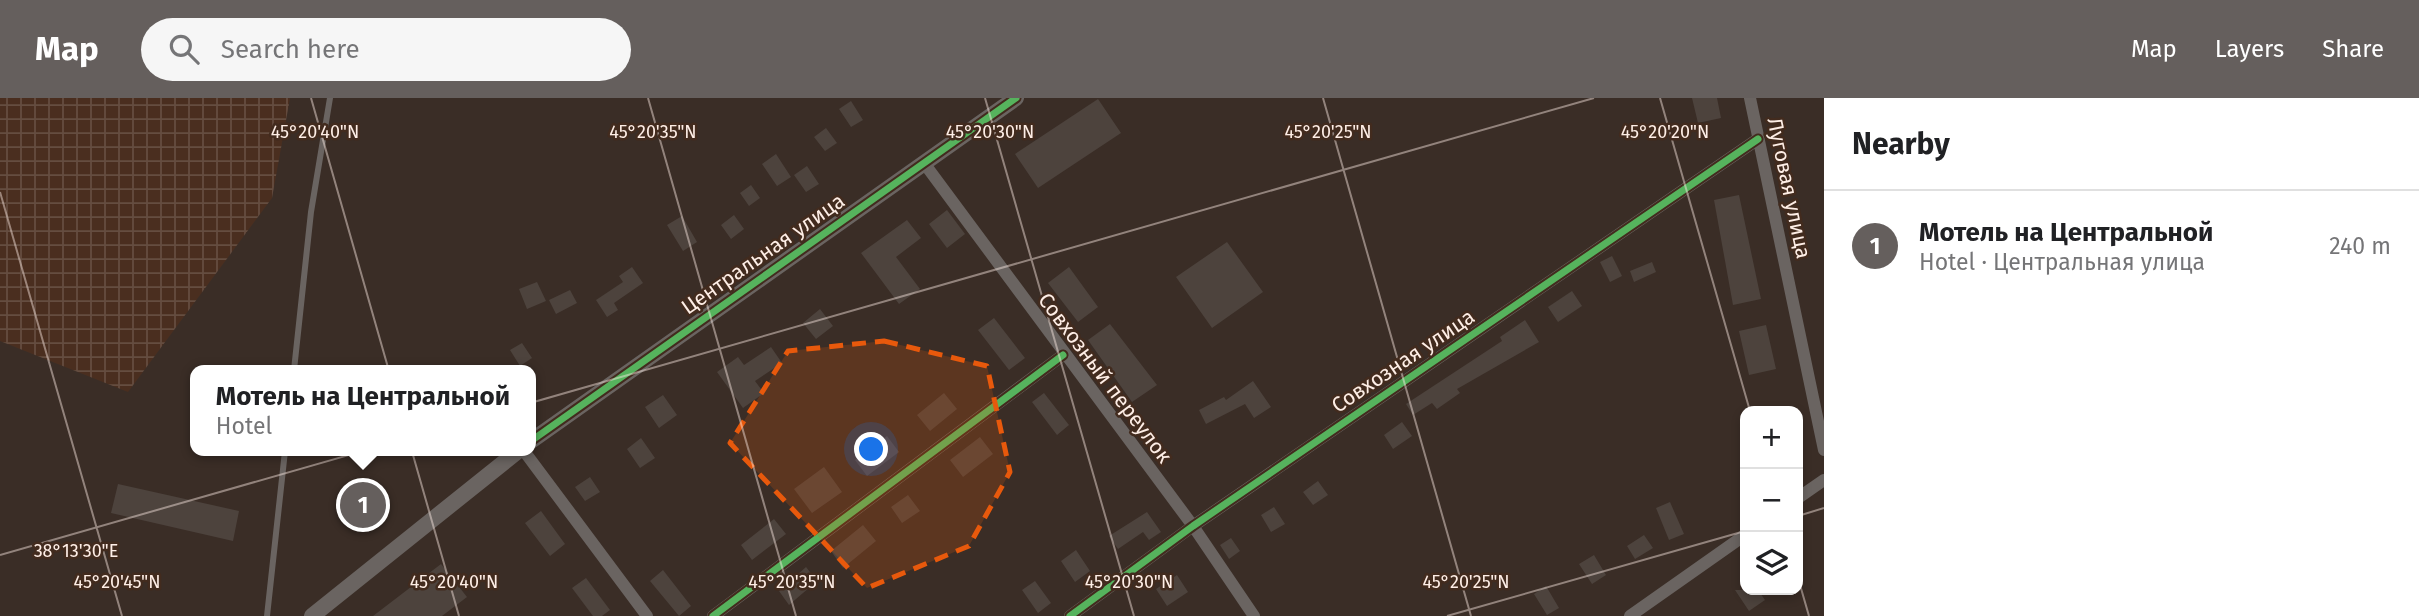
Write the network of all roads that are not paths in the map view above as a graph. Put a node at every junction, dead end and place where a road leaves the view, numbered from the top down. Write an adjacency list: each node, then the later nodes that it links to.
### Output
1 (330, 98): 7 (lane)
2 (1016, 98): 5 (street, Центральная улица)
3 (1750, 98): 4 (street, Луговая улица)
4 (1758, 139): 9 (street, Луговая улица); 15 (street, Совхозная улица)
5 (924, 163): 6 (street, Совхозный переулок); 8 (street, Центральная улица)
6 (1063, 355): 15 (street, Совхозный переулок); 20 (street)
7 (295, 365)
8 (536, 437)
9 (1824, 450)
10 (284, 456): 17 (lane)
11 (512, 456): 18 (street)
12 (528, 456): 19 (street)
13 (1824, 480): 14 (street)
14 (1803, 495)
15 (1193, 526): 21 (street, Совхозная улица); 22 (street, Совхозный переулок)
16 (1740, 539): 23 (street)
17 (267, 616)
18 (312, 616)
19 (647, 616)
20 (713, 616)
21 (1070, 616)
22 (1254, 616)
23 (1630, 616)

